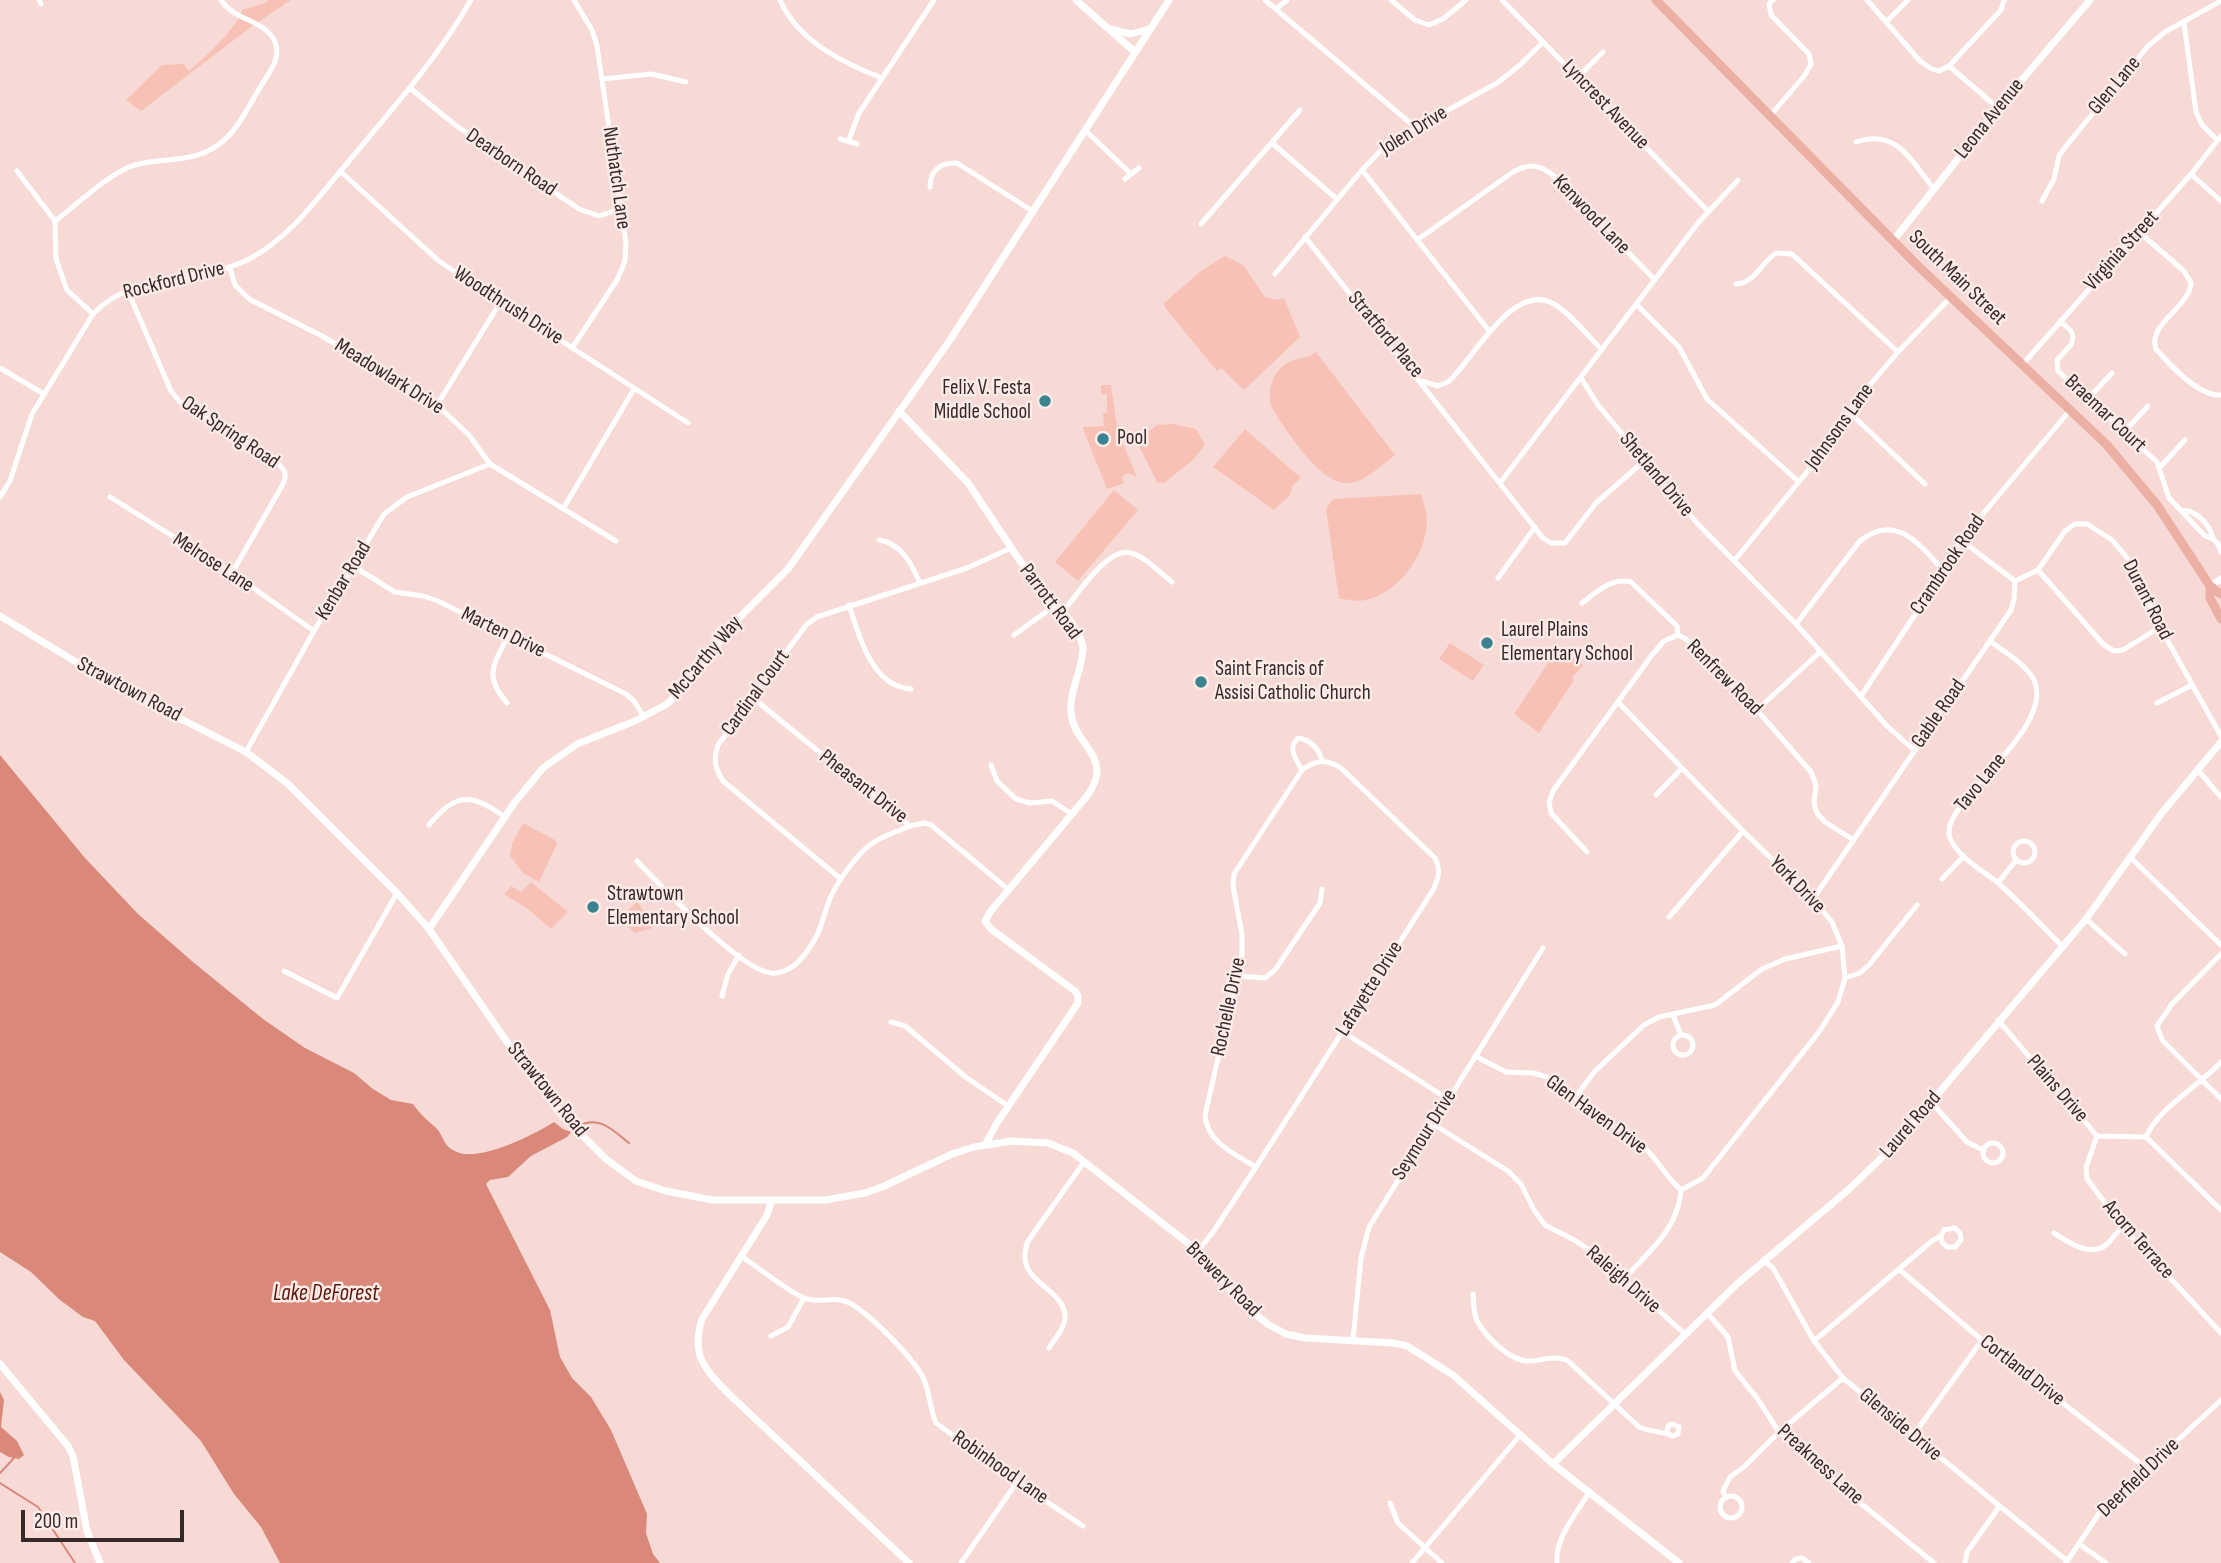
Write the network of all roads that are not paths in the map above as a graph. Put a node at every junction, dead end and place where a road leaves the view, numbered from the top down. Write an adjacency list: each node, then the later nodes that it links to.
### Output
1 (221, 0): 61 (street)
2 (471, 0): 33 (street, Rockford Drive)
3 (574, 0): 31 (street, Nuthatch Lane)
4 (780, 0): 30 (street)
5 (934, 0): 30 (street)
6 (1076, 0): 23 (street)
7 (1169, 0): 24 (street)
8 (1265, 0): 20 (street)
9 (1287, 0): 20 (street)
10 (1391, 0): 11 (street)
11 (1466, 0)
12 (1502, 0): 25 (street, Lyncrest Avenue)
13 (1656, 0): 36 (main road, South Main Street)
14 (1773, 0): 36 (street)
15 (1867, 0): 21 (street)
16 (1908, 0): 21 (street)
17 (2004, 0): 28 (street)
18 (2090, 0): 34 (street, Leona Avenue)
19 (2221, 1): 22 (street, Glen Lane)
20 (1276, 9): 37 (street)
21 (1886, 22): 28 (street)
22 (2184, 23): 39 (street); 56 (street, Glen Lane)
23 (1106, 27): 24 (street); 26 (street)
24 (1152, 27): 26 (street)
25 (1543, 42): 29 (street, Lyncrest Avenue); 37 (street, Jolen Drive)
26 (1135, 52): 38 (street)
27 (1603, 52): 29 (street)
28 (1948, 66): 34 (street)
29 (1578, 77): 59 (street, Lyncrest Avenue)
30 (883, 78): 41 (street)
31 (602, 79): 32 (street); 58 (street, Nuthatch Lane)
32 (686, 82)
33 (410, 88): 48 (street, Rockford Drive); 58 (street, Dearborn Road)
34 (1998, 108): 54 (street, Leona Avenue)
35 (1300, 110): 44 (street)
36 (1770, 116): 66 (main road, South Main Street)
37 (1415, 127): 46 (street, Jolen Drive)
38 (1086, 131): 49 (street); 60 (street)
39 (2219, 138): 50 (street, Virginia Street)
40 (840, 139): 41 (street)
41 (848, 142): 43 (street)
42 (1856, 142): 54 (street)
43 (857, 144)
44 (1272, 144): 55 (street); 62 (street)
45 (1139, 168): 49 (street)
46 (1362, 170): 55 (street, Jolen Drive); 65 (street)
47 (17, 171): 61 (street)
48 (340, 172): 67 (street, Rockford Drive); 73 (street, Woodthrush Drive)
49 (1132, 174): 51 (street)
50 (2191, 174): 57 (street); 63 (street, Virginia Street)
51 (1125, 179)
52 (1738, 180): 59 (street)
53 (930, 187): 60 (street)
54 (1934, 189): 66 (street, Leona Avenue)
55 (1336, 199): 64 (street, Jolen Drive)
56 (2042, 201)
57 (2221, 201)
58 (620, 209): 78 (street, Nuthatch Lane)
59 (1708, 211): 69 (street)
60 (1034, 212): 93 (street)
61 (55, 221): 75 (street)
62 (1201, 224)
63 (2139, 232): 76 (street, Virginia Street); 88 (street)
64 (1305, 237): 68 (street, Jolen Drive); 85 (street, Stratford Place)
65 (1417, 240): 69 (street, Kenwood Lane); 77 (street)
66 (1893, 241): 72 (main road, South Main Street)
67 (230, 268): 71 (street, Rockford Drive); 90 (street, Meadowlark Drive)
68 (1275, 274)
69 (1655, 281): 74 (street)
70 (1736, 284): 80 (street)
71 (127, 289): 75 (street, Rockford Drive); 118 (street, Oak Spring Road)
72 (1951, 297): 80 (street, Johnsons Lane); 81 (main road, South Main Street)
73 (501, 301): 78 (street, Woodthrush Drive); 90 (street)
74 (1636, 304): 79 (street); 101 (street)
75 (93, 314): 87 (street, Rockford Drive)
76 (2060, 321): 81 (street, Virginia Street); 89 (street, Braemar Court)
77 (1490, 332): 79 (street, Stratford Place); 85 (street, Stratford Place)
78 (572, 348): 86 (street, Woodthrush Drive)
79 (1602, 350): 84 (street)
80 (1898, 352): 94 (street, Johnsons Lane)
81 (2022, 364): 92 (main road, South Main Street)
82 (0, 368): 87 (street)
83 (2112, 373): 89 (street)
84 (1581, 378): 98 (street, Shetland Drive); 102 (street)
85 (1418, 380): 102 (street)
86 (634, 389): 95 (street, Woodthrush Drive); 106 (street)
87 (44, 394): 104 (street, Rockford Drive)
88 (2221, 395)
89 (2088, 399): 96 (street, Braemar Court)
90 (437, 405): 99 (street, Meadowlark Drive)
91 (2148, 406): 96 (street)
92 (2071, 409): 109 (street, Crambrook Road); 124 (main road, South Main Street)
93 (899, 411): 112 (street, Parrott Road); 148 (street, McCarthy Way)
94 (1849, 412): 101 (street, Johnsons Lane); 103 (street)
95 (688, 424)
96 (2124, 432): 100 (street, Braemar Court)
97 (2185, 440): 100 (street)
98 (1644, 461): 107 (street); 114 (street, Shetland Drive)
99 (489, 464): 106 (street, Meadowlark Drive); 115 (street, Kenbar Road)
100 (2160, 467): 111 (street, Braemar Court)
101 (1799, 482): 114 (street, Johnsons Lane)
102 (1500, 483): 107 (street)
103 (1925, 484)
104 (0, 496)
105 (110, 497): 118 (street, Melrose Lane)
106 (564, 509): 110 (street, Meadowlark Drive)
107 (1535, 527): 119 (street)
108 (879, 540): 123 (street)
109 (1961, 540): 117 (street, Crambrook Road); 121 (street)
110 (616, 541)
111 (2217, 542): 113 (street)
112 (1011, 548): 123 (street, Cardinal Court); 127 (street, Parrott Road)
113 (2221, 552)
114 (1734, 561): 132 (street, Shetland Drive)
115 (353, 566): 134 (street, Kenbar Road); 137 (street, Marten Drive)
116 (2038, 570): 121 (street, Durant Road); 133 (street); 133 (street, Durant Road)
117 (1944, 571): 132 (street); 142 (street, Crambrook Road)
118 (232, 573): 134 (street, Melrose Lane)
119 (1498, 578)
120 (2221, 579): 124 (street)
121 (2015, 581): 138 (street, Gable Road)
122 (1172, 582): 129 (street)
123 (920, 583): 128 (street, Cardinal Court)
124 (2210, 586): 125 (main road); 131 (main road)
125 (2221, 594)
126 (1582, 603): 136 (street)
127 (1057, 604): 129 (street, Parrott Road); 135 (street)
128 (849, 605): 141 (street); 143 (street, Cardinal Court)
129 (1063, 612): 160 (street, Parrott Road)
130 (0, 616): 152 (street, Strawtown Road)
131 (2221, 619)
132 (1796, 624): 139 (street, Shetland Drive)
133 (2160, 627): 140 (street, Durant Road)
134 (314, 631): 152 (street, Kenbar Road)
135 (1014, 635)
136 (1678, 635): 144 (street, Renfrew Road); 147 (street, Renfrew Road)
137 (508, 636): 145 (street); 148 (street, Marten Drive)
138 (1990, 641): 151 (street, Gable Road); 167 (street, Tavo Lane)
139 (1821, 652): 142 (street, Shetland Drive); 147 (street)
140 (2192, 685): 146 (street); 149 (street, Durant Road)
141 (911, 689)
142 (1861, 696): 151 (street, Shetland Drive)
143 (753, 698): 163 (street, Pheasant Drive); 171 (street, Cardinal Court)
144 (1618, 702): 155 (street, York Drive); 166 (street, Renfrew Road)
145 (507, 703)
146 (2157, 703)
147 (1757, 710): 165 (street, Renfrew Road)
148 (644, 717): 161 (street, McCarthy Way)
149 (2221, 736)
150 (2221, 742): 157 (street, Laurel Road)
151 (1913, 750): 165 (street, Gable Road)
152 (246, 752): 176 (street, Strawtown Road)
153 (1322, 760): 156 (street, Rochelle Drive); 156 (street); 196 (street, Lafayette Drive)
154 (991, 765): 160 (street)
155 (1682, 768): 158 (street); 164 (street, York Drive)
156 (1302, 769): 190 (street, Rochelle Drive)
157 (2197, 769): 159 (street); 168 (street, Laurel Road)
158 (1656, 795)
159 (2221, 797)
160 (1072, 814): 175 (street, Parrott Road)
161 (505, 817): 162 (street); 181 (street, McCarthy Way)
162 (429, 825)
163 (910, 826): 171 (street); 175 (street, Pheasant Drive)
164 (1743, 831): 177 (street, York Drive); 179 (street)
165 (1853, 839): 177 (street, Gable Road)
166 (1587, 852)
167 (1964, 856): 172 (street); 173 (street, Tavo Lane)
168 (2131, 858): 180 (street, Laurel Road); 182 (street)
169 (2016, 860): 169 (street); 173 (street)
170 (637, 861): 188 (street)
171 (841, 879): 188 (street)
172 (1942, 879)
173 (1998, 883): 184 (street, Tavo Lane)
174 (1322, 889): 190 (street)
175 (1009, 890): 205 (street, Parrott Road)
176 (397, 893): 181 (street, Strawtown Road); 189 (street)
177 (1813, 899): 183 (street, York Drive)
178 (1917, 905): 191 (street)
179 (1669, 917)
180 (2086, 919): 184 (street, Laurel Road); 186 (street)
181 (429, 929): 214 (street, Strawtown Road)
182 (2221, 945)
183 (1842, 946): 191 (street, York Drive); 193 (street)
184 (2062, 946): 194 (street, Laurel Road)
185 (1543, 948): 198 (street, Seymour Drive)
186 (2125, 954)
187 (2221, 954): 200 (street)
188 (739, 955): 192 (street)
189 (284, 971)
190 (1237, 976): 212 (street, Rochelle Drive)
191 (1845, 978): 213 (street, York Drive)
192 (722, 996)
193 (1673, 1014): 197 (street); 201 (street)
194 (1998, 1020): 204 (street, Laurel Road); 207 (street, Plains Drive)
195 (891, 1022): 205 (street)
196 (1343, 1032): 203 (street); 212 (street, Lafayette Drive)
197 (1681, 1035)
198 (1475, 1056): 201 (street, Glen Haven Drive); 203 (street, Seymour Drive)
199 (2221, 1062): 200 (street)
200 (2204, 1081): 202 (street); 208 (street)
201 (1574, 1098): 213 (street, Glen Haven Drive)
202 (2221, 1098)
203 (1448, 1099): 206 (street, Seymour Drive)
204 (1932, 1103): 210 (street); 221 (street, Laurel Road)
205 (1008, 1107): 209 (street, Parrott Road)
206 (1433, 1124): 223 (street, Raleigh Drive); 230 (street, Seymour Drive)
207 (2097, 1136): 208 (street, Plains Drive); 216 (street, Acorn Terrace)
208 (2146, 1137): 215 (street)
209 (985, 1145): 211 (street, Brewery Road); 214 (street, Brewery Road)
210 (1983, 1150)
211 (1084, 1162): 219 (street, Brewery Road); 233 (street)
212 (1256, 1167): 219 (street, Lafayette Drive)
213 (1681, 1190): 223 (street)
214 (771, 1202): 220 (street)
215 (2221, 1210)
216 (2123, 1227): 217 (street); 227 (street, Acorn Terrace)
217 (2054, 1233)
218 (1941, 1236): 222 (street)
219 (1198, 1251): 230 (street, Brewery Road)
220 (741, 1256): 225 (street); 254 (street)
221 (1765, 1261): 226 (street, Laurel Road); 232 (street, Glenside Drive)
222 (1900, 1270): 231 (street, Cortland Drive); 232 (street)
223 (1623, 1279): 228 (street, Raleigh Drive)
224 (1473, 1294): 237 (street)
225 (804, 1298): 229 (street); 244 (street, Robinhood Lane)
226 (1708, 1314): 228 (street, Laurel Road); 239 (street, Preakness Lane)
227 (2221, 1333)
228 (1685, 1334): 237 (street, Laurel Road)
229 (771, 1336)
230 (1353, 1339): 240 (street, Brewery Road)
231 (1982, 1340): 241 (street); 243 (street, Cortland Drive)
232 (1814, 1341): 235 (street, Glenside Drive)
233 (1049, 1348)
234 (0, 1364): 253 (street)
235 (1843, 1378): 239 (street); 241 (street, Glenside Drive)
236 (2221, 1400): 243 (street, Deerfield Drive)
237 (1614, 1403): 238 (street); 242 (street, Laurel Road)
238 (1667, 1432)
239 (1779, 1432): 246 (street); 262 (street, Preakness Lane)
240 (1521, 1434): 242 (street, Brewery Road); 251 (street)
241 (1912, 1437): 248 (street, Glenside Drive)
242 (1553, 1464): 245 (street, Brewery Road)
243 (2146, 1468): 250 (street, Deerfield Drive)
244 (1017, 1482): 249 (street, Robinhood Lane); 255 (street)
245 (1590, 1491): 258 (street); 259 (street, Brewery Road)
246 (1726, 1498): 246 (street)
247 (1391, 1503): 251 (street)
248 (2000, 1507): 252 (street, Glenside Drive); 263 (street)
249 (1083, 1526)
250 (2079, 1544): 252 (street, Deerfield Drive); 264 (street)
251 (1426, 1548): 256 (street); 257 (street)
252 (2066, 1562)
253 (100, 1563)
254 (909, 1563)
255 (961, 1563)
256 (1412, 1563)
257 (1442, 1563)
258 (1557, 1563)
259 (1679, 1563)
260 (1792, 1563): 261 (street)
261 (1809, 1563)
262 (1934, 1563)
263 (1965, 1563)
264 (2106, 1563)

